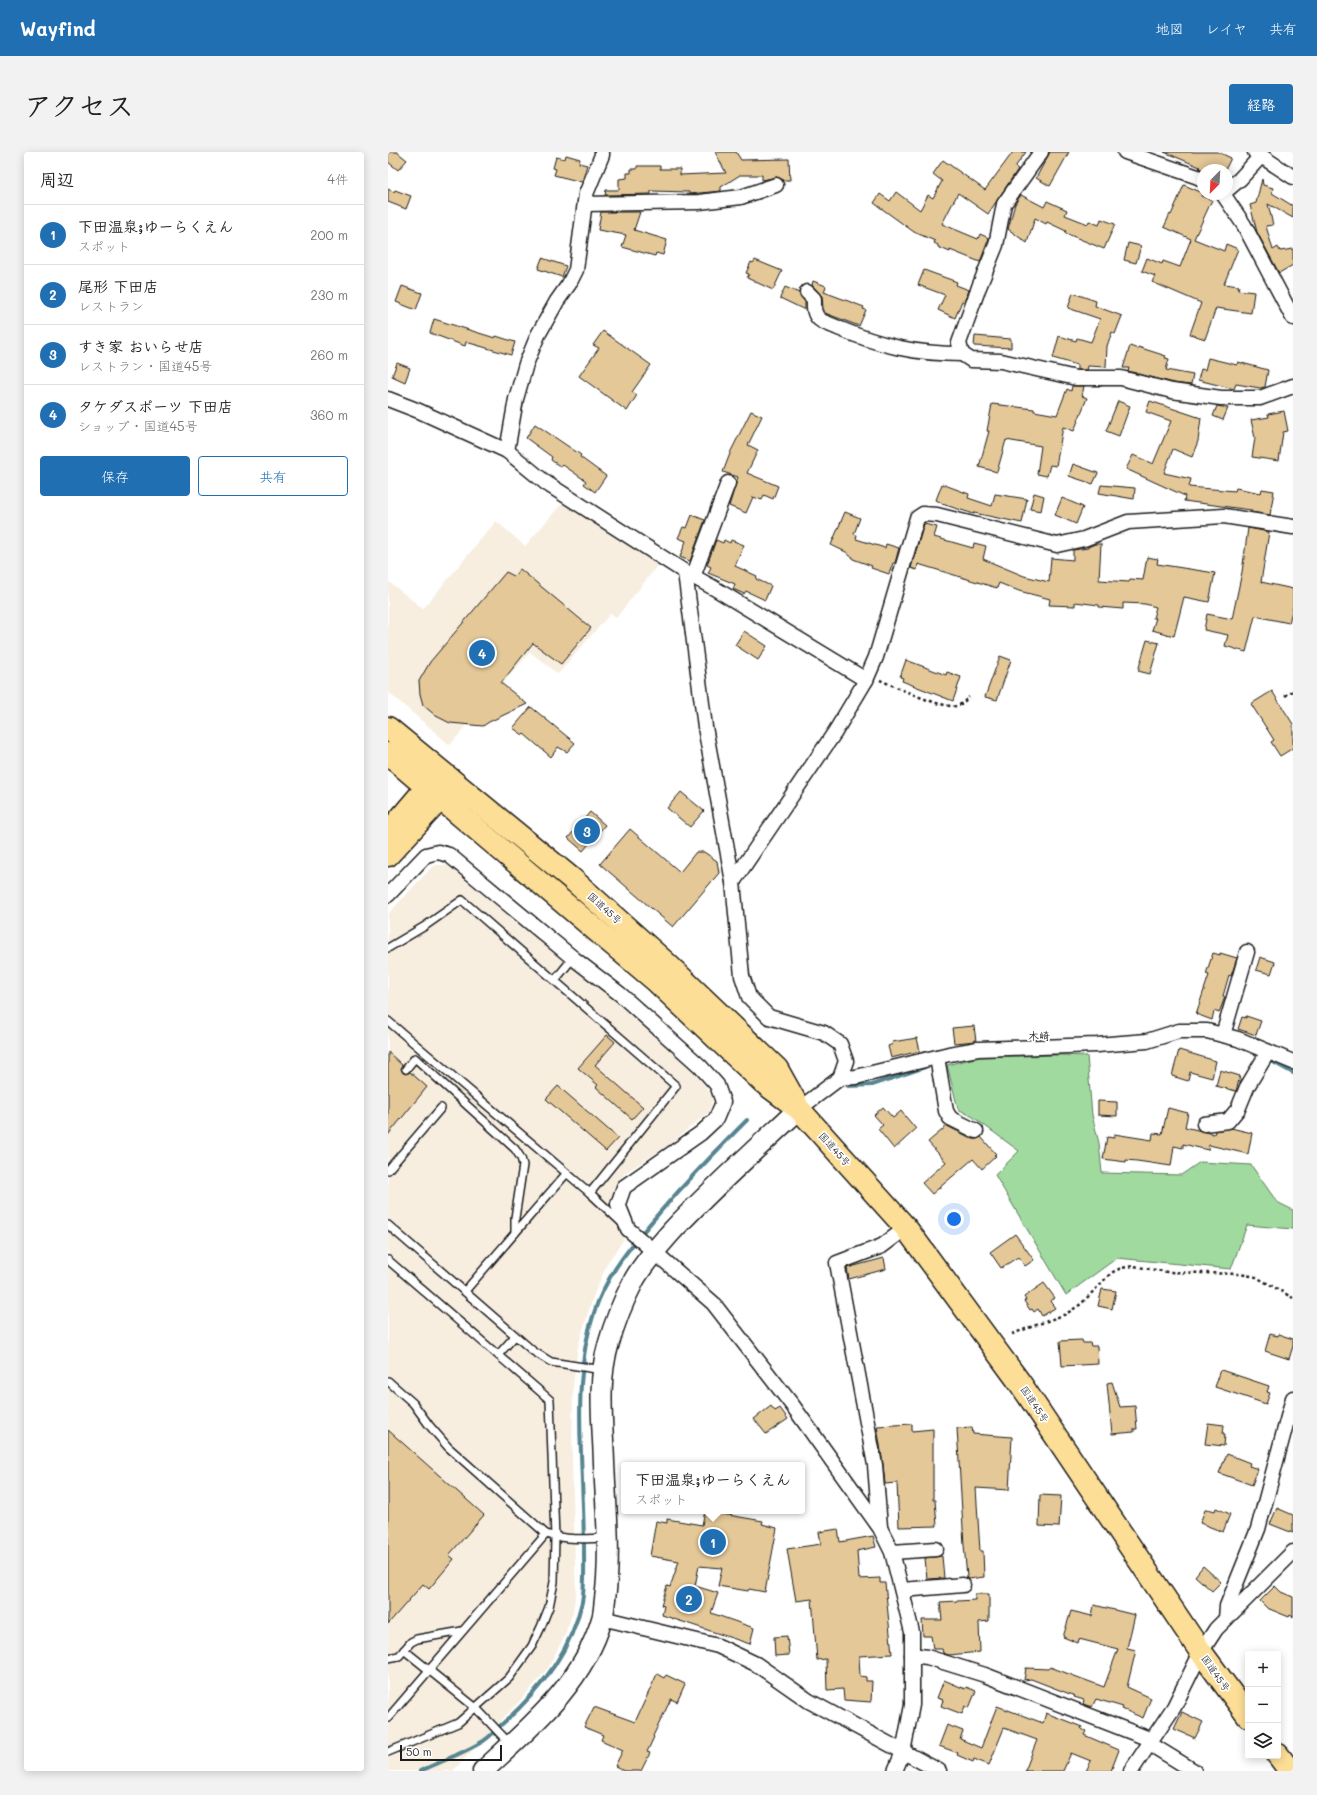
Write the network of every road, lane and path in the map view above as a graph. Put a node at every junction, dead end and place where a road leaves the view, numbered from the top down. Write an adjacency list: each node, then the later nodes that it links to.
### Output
1 (602, 152): 10 (street)
2 (1042, 152): 13 (street)
3 (1125, 152): 5 (street)
4 (1258, 154): 6 (street); 8 (street)
5 (1197, 177)
6 (1293, 177)
7 (776, 185): 10 (street)
8 (1233, 185)
9 (1227, 200): 12 (street)
10 (585, 204): 16 (street)
11 (807, 292): 13 (street)
12 (1293, 318)
13 (962, 354): 14 (street)
14 (1293, 386)
15 (388, 399): 16 (street)
16 (507, 451): 19 (street)
17 (728, 483): 19 (street)
18 (1293, 527): 20 (street)
19 (689, 574): 20 (street); 30 (street)
20 (867, 678): 23 (path); 30 (street)
21 (1293, 691): 22 (path)
22 (1285, 696)
23 (969, 697)
24 (388, 728): 26 (highway, 国道45号)
25 (388, 754): 27 (highway, 国道45号)
26 (448, 777): 27 (highway); 44 (highway, 国道45号)
27 (434, 793): 28 (highway); 29 (highway); 44 (highway, 国道45号)
28 (388, 833)
29 (388, 856)
30 (733, 882): 42 (street)
31 (388, 896): 34 (street)
32 (388, 948): 35 (lane)
33 (1247, 952): 37 (street)
34 (573, 958): 35 (lane); 52 (street)
35 (555, 980): 49 (lane)
36 (388, 1021): 48 (lane)
37 (1224, 1035): 38 (street); 39 (street)
38 (1268, 1052): 40 (street); 45 (street)
39 (937, 1057): 42 (street); 46 (street)
40 (1293, 1062)
41 (406, 1068): 53 (lane)
42 (840, 1078): 44 (street)
43 (441, 1108): 47 (lane)
44 (799, 1109): 51 (highway, 国道45号); 54 (street)
45 (1204, 1124)
46 (976, 1130)
47 (388, 1170)
48 (566, 1174): 49 (lane); 53 (lane)
49 (590, 1193): 52 (lane)
50 (388, 1225): 56 (lane)
51 (906, 1228): 64 (street); 77 (highway, 国道45号)
52 (628, 1229): 54 (street)
53 (515, 1233): 56 (lane)
54 (655, 1251): 61 (street); 64 (street)
55 (388, 1260): 60 (lane)
56 (464, 1291): 59 (lane)
57 (1293, 1298): 58 (path)
58 (1012, 1334)
59 (515, 1336): 60 (lane); 61 (lane)
60 (498, 1355): 66 (lane)
61 (603, 1370): 67 (street)
62 (388, 1381): 65 (lane)
63 (1293, 1398): 74 (street)
64 (880, 1528): 69 (street)
65 (546, 1534): 66 (lane); 75 (lane)
66 (555, 1537): 67 (lane); 81 (lane)
67 (608, 1538): 73 (street)
68 (936, 1549): 69 (street)
69 (892, 1552): 72 (street)
70 (1293, 1552): 74 (street)
71 (963, 1585): 72 (street)
72 (902, 1590): 78 (street)
73 (602, 1618): 85 (street); 87 (street)
74 (1226, 1619): 77 (street)
75 (462, 1631): 76 (lane); 80 (lane)
76 (404, 1650): 79 (lane); 80 (lane)
77 (1201, 1652): 82 (highway, 国道45号); 84 (street)
78 (912, 1655): 84 (street); 87 (street)
79 (388, 1658)
80 (429, 1670): 81 (lane); 83 (lane)
81 (476, 1708): 85 (lane); 86 (lane)
82 (1245, 1712)
83 (388, 1718)
84 (1151, 1742): 92 (street); 93 (street)
85 (511, 1745): 89 (street)
86 (388, 1752)
87 (903, 1752): 90 (street); 91 (street)
88 (1281, 1759): 94 (highway)
89 (483, 1771)
90 (895, 1771)
91 (939, 1771)
92 (1131, 1771)
93 (1194, 1771)
94 (1290, 1771)

